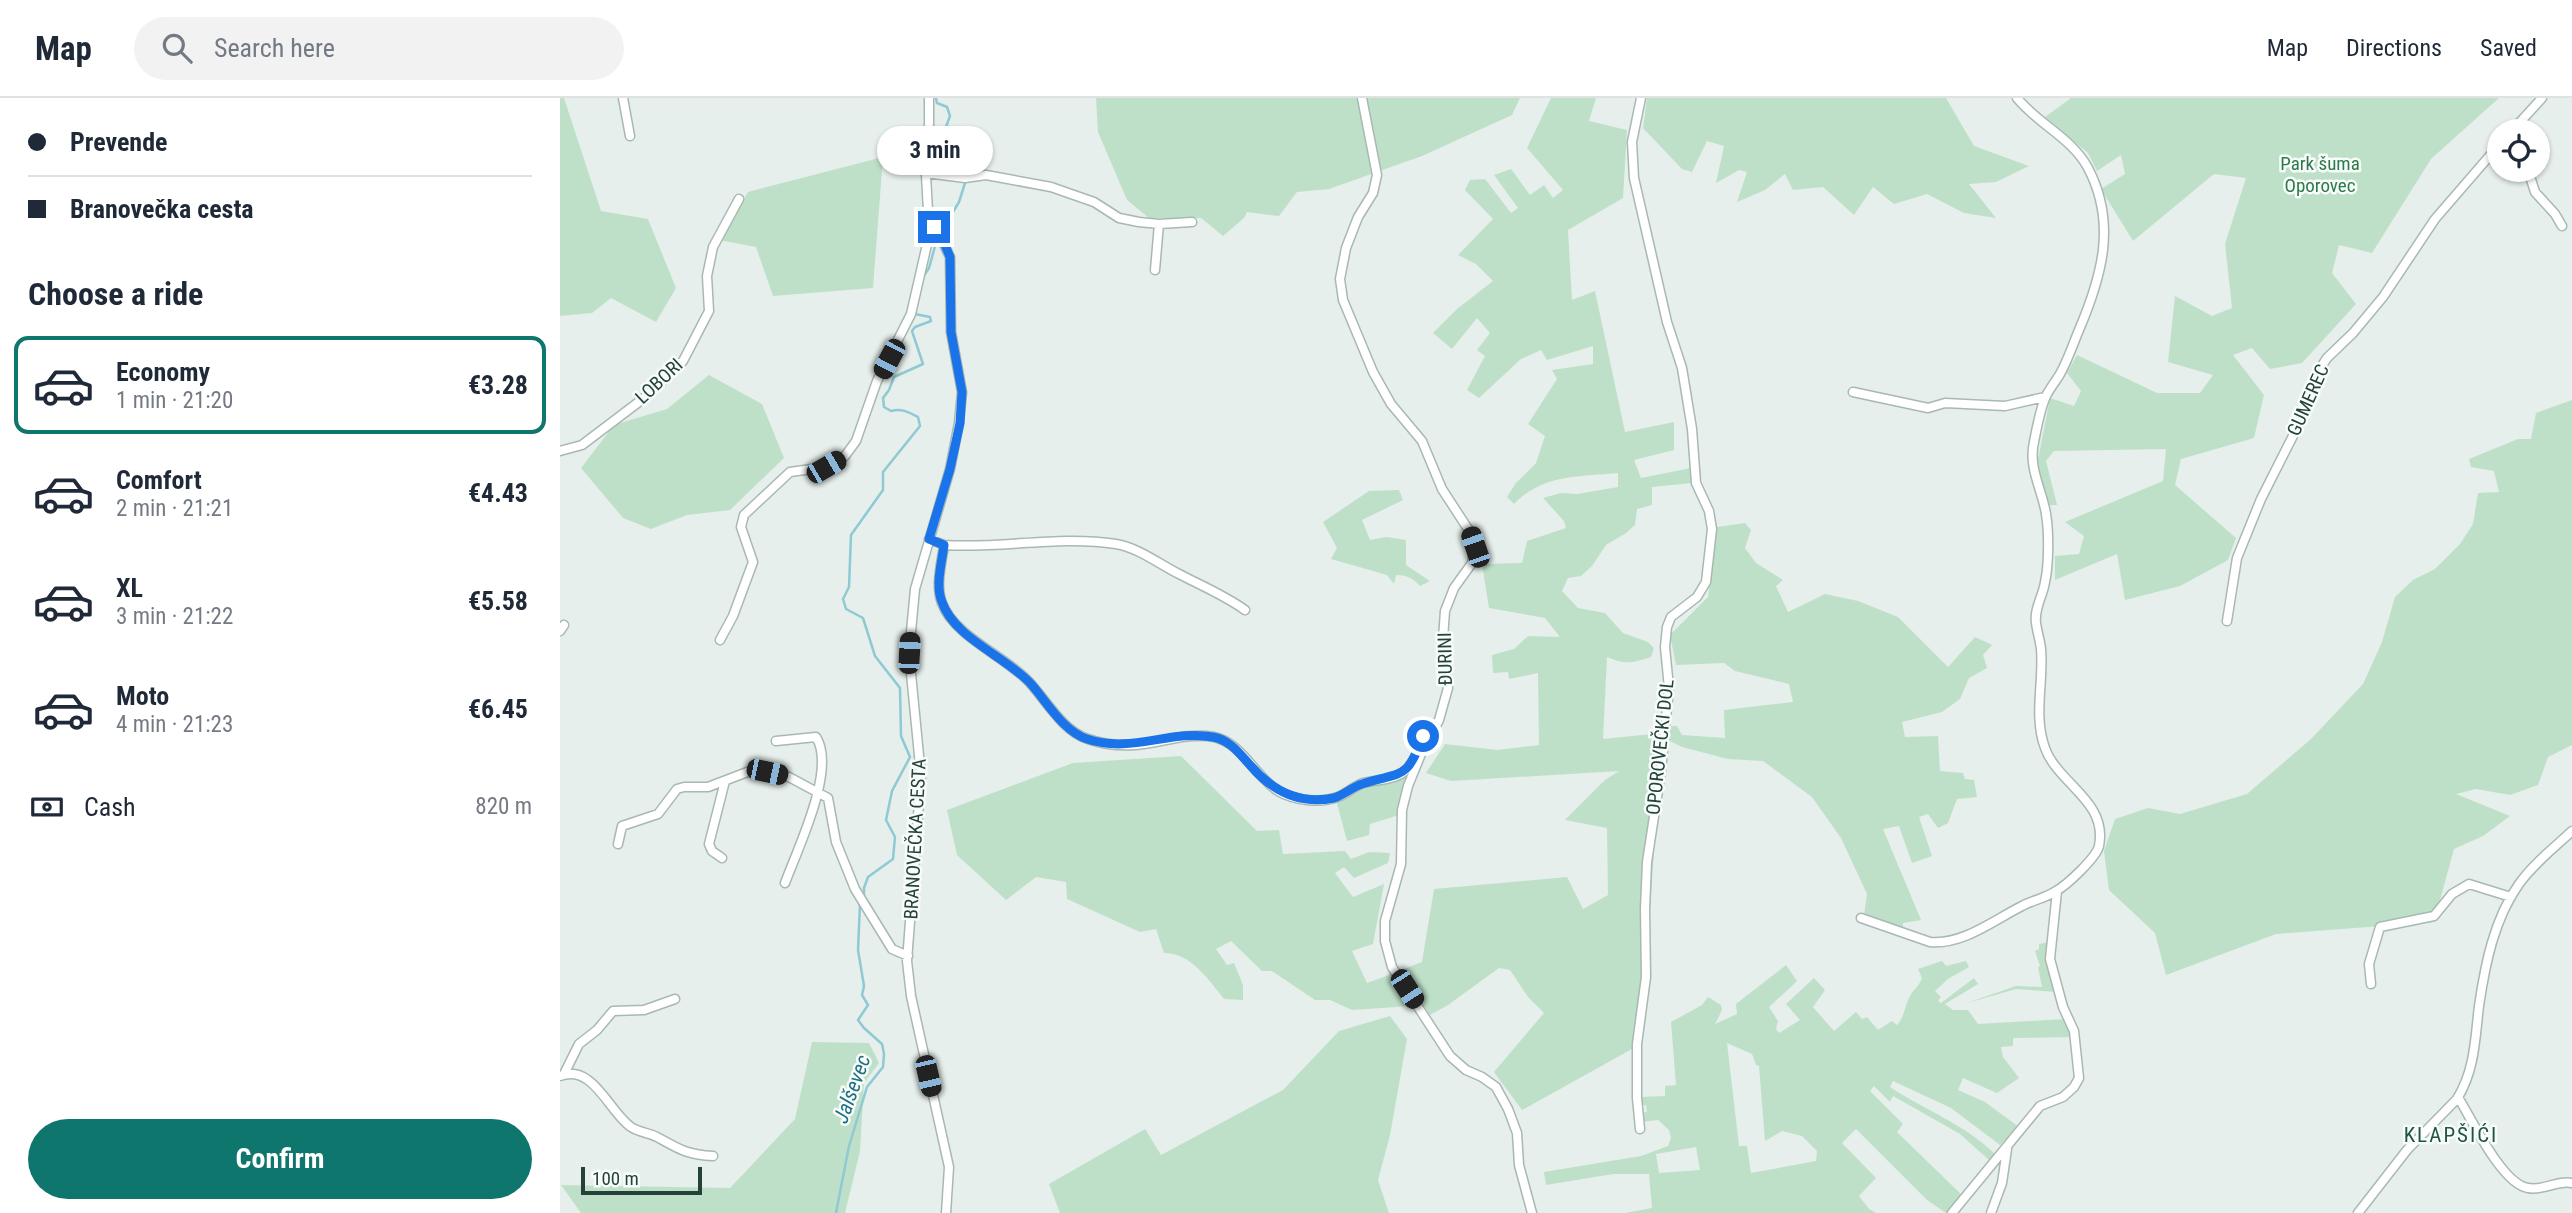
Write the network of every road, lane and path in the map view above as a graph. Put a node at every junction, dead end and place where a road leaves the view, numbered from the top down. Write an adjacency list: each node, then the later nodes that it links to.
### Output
1 (623, 98): 8 (street)
2 (929, 98): 10 (street, BRANOVEČKA CESTA)
3 (1362, 98): 26 (street, ĐURINI)
4 (1641, 98): 42 (street, OPOROVEČKI DOL)
5 (2017, 98): 19 (street)
6 (2542, 98): 7 (street)
7 (2523, 119)
8 (630, 136)
9 (2487, 159): 24 (street, GUMEREC)
10 (926, 173): 14 (street); 16 (street, BRANOVEČKA CESTA)
11 (2532, 182): 15 (street)
12 (739, 199): 20 (street, LOBORI)
13 (1192, 222): 14 (street)
14 (1158, 224): 17 (street)
15 (2562, 226)
16 (937, 232): 21 (street, BRANOVEČKA CESTA); 25 (street)
17 (1155, 270)
18 (1853, 392): 19 (street)
19 (2045, 397): 34 (street)
20 (560, 450)
21 (929, 539): 22 (street); 37 (street, BRANOVEČKA CESTA)
22 (944, 545): 23 (street); 26 (street)
23 (1245, 610)
24 (2227, 621)
25 (720, 640)
26 (1440, 715): 47 (street, ĐURINI)
27 (776, 741): 29 (street)
28 (725, 781): 29 (street); 31 (street); 32 (street)
29 (818, 791): 33 (street); 37 (street)
30 (2572, 831): 35 (street)
31 (618, 844)
32 (722, 858)
33 (785, 883)
34 (2057, 891): 36 (street); 43 (street)
35 (2511, 897): 38 (street); 41 (street)
36 (1861, 918)
37 (908, 956): 46 (street, BRANOVEČKA CESTA)
38 (2371, 984)
39 (675, 999): 40 (street)
40 (562, 1075): 44 (street)
41 (2458, 1097): 45 (street); 50 (street)
42 (1640, 1129)
43 (2007, 1149): 48 (street); 49 (street)
44 (713, 1156)
45 (2572, 1184)
46 (946, 1213)
47 (1532, 1213)
48 (1952, 1213)
49 (1991, 1213)
50 (2358, 1213)

